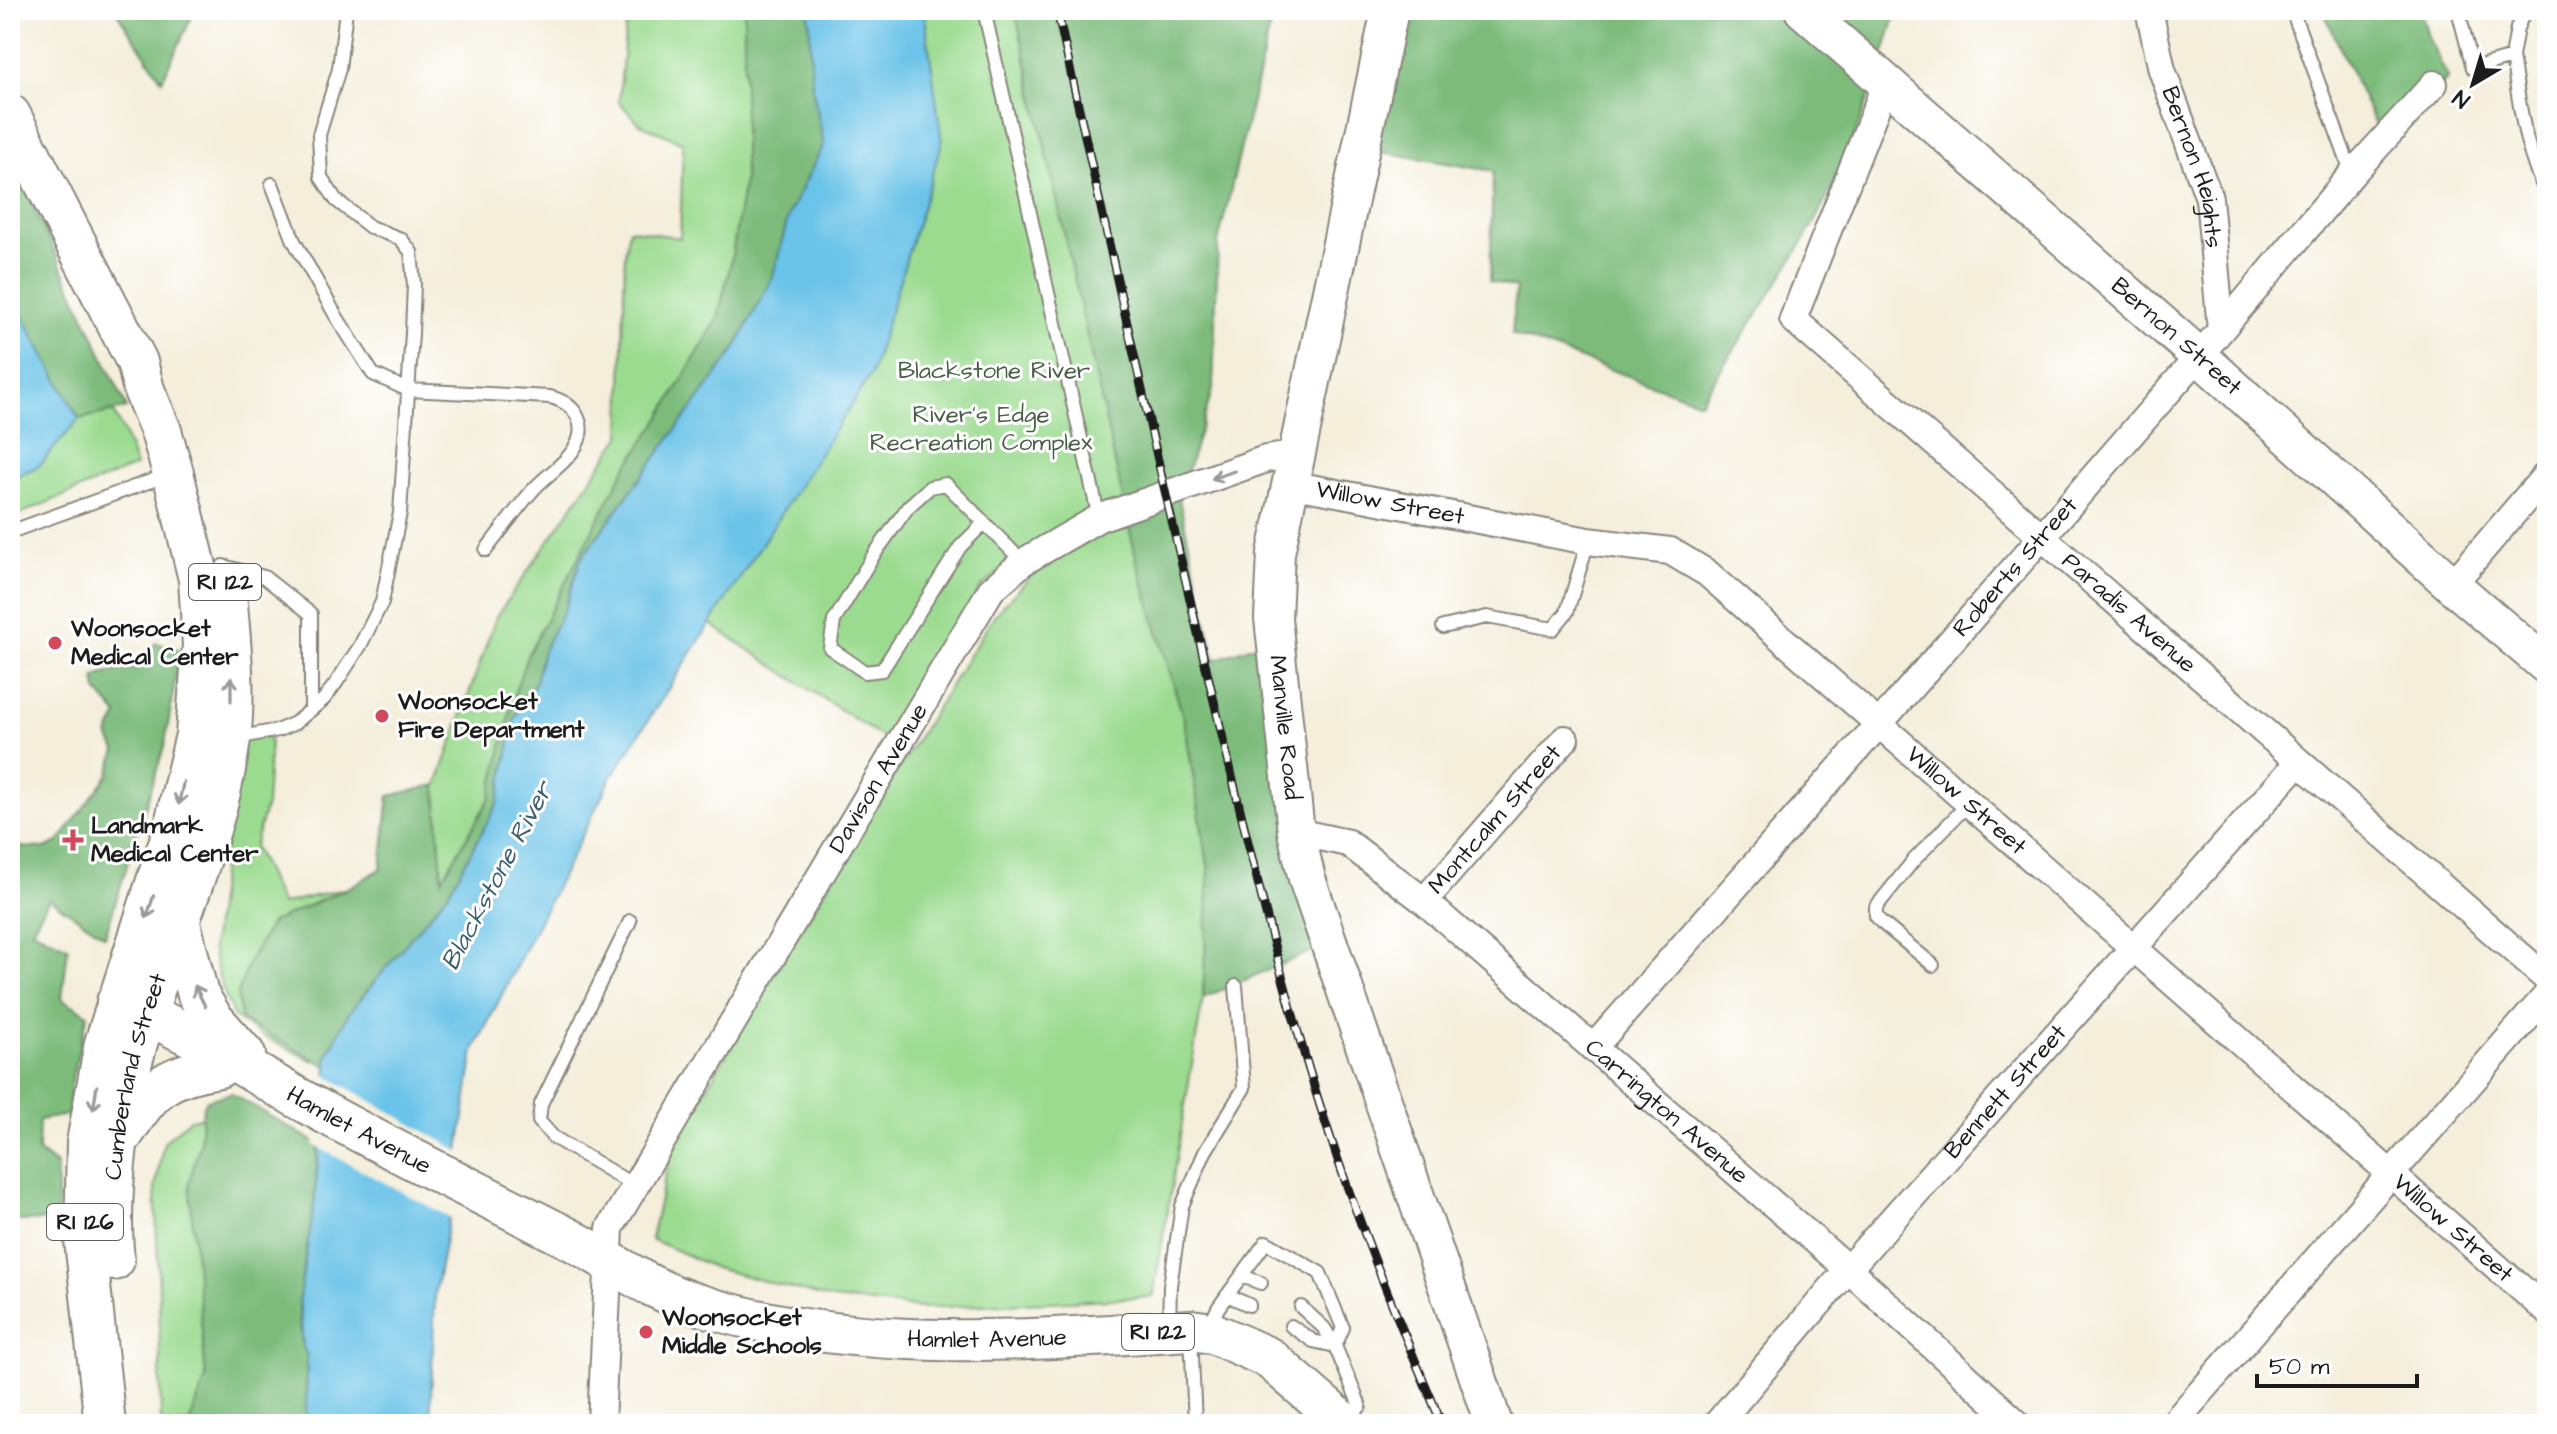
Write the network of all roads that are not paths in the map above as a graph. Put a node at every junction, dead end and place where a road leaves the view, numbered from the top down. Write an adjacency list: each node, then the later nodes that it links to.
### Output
1 (346, 10): 18 (lane)
2 (984, 10): 22 (lane)
3 (1390, 10): 19 (main road, Manville Road)
4 (1803, 10): 10 (main road, Bernon Street)
5 (2149, 10): 16 (street, Bernon Heights)
6 (2292, 10): 13 (lane)
7 (2458, 10): 9 (lane)
8 (2525, 10): 9 (lane)
9 (2512, 57): 15 (lane)
10 (1886, 83): 16 (main road, Bernon Street); 25 (street, Paradis Avenue)
11 (2434, 84): 13 (street, Roberts Street)
12 (13, 130): 17 (main road, RI 122)
13 (2352, 174): 16 (street, Roberts Street)
14 (272, 184): 18 (lane)
15 (2547, 194)
16 (2210, 342): 25 (street, Roberts Street); 30 (main road, Bernon Street)
17 (137, 362): 20 (main road, RI 122); 29 (main road, RI 122)
18 (408, 390): 27 (lane); 33 (lane)
19 (1294, 469): 22 (street, Davison Avenue, one-way to 22); 26 (street, Willow Street); 39 (main road, Manville Road)
20 (173, 473): 24 (lane); 35 (main road, RI 122)
21 (2547, 474): 30 (street)
22 (1099, 518): 28 (street, Davison Avenue)
23 (984, 523): 23 (lane); 28 (lane)
24 (10, 532)
25 (2039, 537): 34 (street, Roberts Street); 37 (street, Paradis Avenue)
26 (1588, 541): 31 (lane); 34 (street, Willow Street)
27 (486, 550)
28 (1023, 562): 54 (street, Davison Avenue)
29 (223, 566): 33 (lane); 35 (main road, RI 122, one-way to 29)
30 (2452, 585): 32 (main road, Bernon Street)
31 (1443, 627)
32 (2547, 666)
33 (311, 709): 35 (lane)
34 (1878, 725): 38 (street, Willow Street); 49 (street, Roberts Street)
35 (213, 737): 42 (main road, RI 122); 48 (main road, RI 122, one-way to 48)
36 (1565, 739): 40 (street, Montcalm Street)
37 (2298, 763): 43 (street, Bennett Street); 45 (street, Paradis Avenue)
38 (1968, 804): 43 (street, Willow Street); 44 (lane)
39 (1296, 832): 40 (street, Carrington Avenue); 71 (main road, Manville Road)
40 (1424, 901): 49 (street, Carrington Avenue)
41 (630, 921): 54 (lane)
42 (180, 923): 48 (main road, Cumberland Street); 51 (main road, one-way to 42)
43 (2133, 948): 53 (street, Willow Street); 56 (street, Bennett Street)
44 (1933, 965)
45 (2547, 979)
46 (1236, 986): 64 (lane)
47 (2547, 995): 53 (street)
48 (129, 1018): 50 (main road, Hamlet Avenue / RI 122); 51 (main road, Hamlet Avenue); 52 (main road, Cumberland Street); 66 (main road, Cumberland Street / RI 126, one-way to 66)
49 (1593, 1048): 56 (street, Carrington Avenue)
50 (219, 1067): 51 (main road, Hamlet Avenue / RI 122); 52 (main road)
51 (266, 1079): 55 (main road, Hamlet Avenue / RI 122)
52 (118, 1141): 67 (main road, Cumberland Street / RI 126)
53 (2391, 1175): 62 (street, Willow Street); 74 (street)
54 (635, 1186): 55 (street, Davison Avenue)
55 (610, 1265): 64 (main road, Hamlet Avenue / RI 122); 68 (street, Davison Avenue)
56 (1848, 1269): 72 (street, Bennett Street); 73 (street, Carrington Avenue)
57 (1242, 1276): 58 (lane); 59 (lane); 65 (lane)
58 (1261, 1283)
59 (1227, 1295): 60 (lane); 64 (lane)
60 (1249, 1305)
61 (1301, 1307): 65 (lane)
62 (2547, 1311)
63 (1291, 1326): 65 (lane)
64 (1189, 1331): 69 (lane); 70 (main road, Hamlet Avenue / RI 122)
65 (1335, 1346): 70 (lane)
66 (105, 1424)
67 (130, 1424)
68 (601, 1424)
69 (1195, 1424)
70 (1346, 1424)
71 (1494, 1424)
72 (1717, 1424)
73 (2018, 1424)
74 (2173, 1424)

